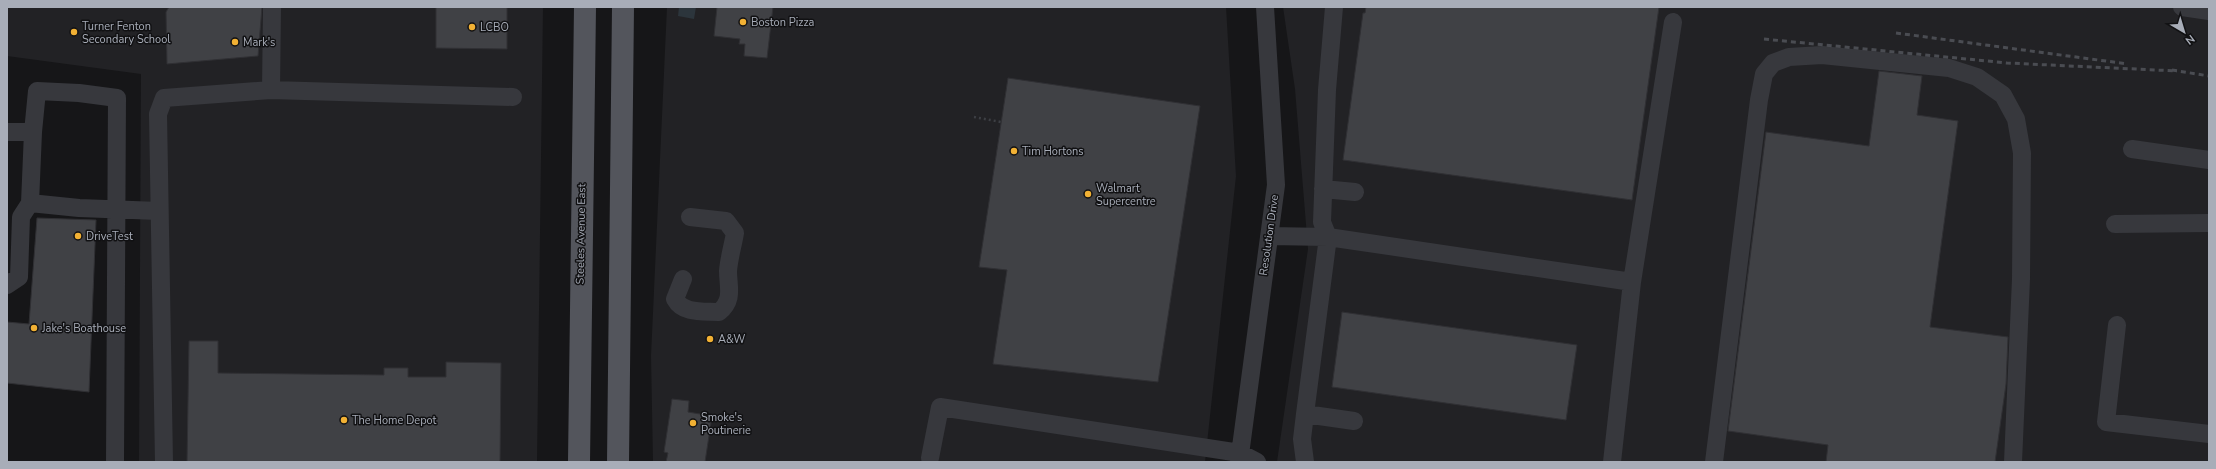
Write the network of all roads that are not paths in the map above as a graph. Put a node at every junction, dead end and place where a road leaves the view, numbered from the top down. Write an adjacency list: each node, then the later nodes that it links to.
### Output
1 (272, 7): 9 (street)
2 (585, 7): 36 (main road, Steeles Avenue East)
3 (623, 7): 37 (main road)
4 (1265, 7): 23 (street, Resolution Drive)
5 (1334, 7): 15 (street)
6 (2182, 7): 7 (street)
7 (2209, 11)
8 (1673, 22): 26 (street)
9 (271, 90): 10 (street); 19 (street)
10 (513, 97)
11 (7, 132): 12 (street)
12 (33, 132): 17 (street); 18 (street)
13 (2132, 149): 14 (street)
14 (2209, 160)
15 (1323, 189): 16 (street); 24 (street)
16 (1355, 192)
17 (30, 203): 18 (street); 27 (street)
18 (117, 209): 19 (street); 35 (street)
19 (159, 211): 34 (street)
20 (690, 218): 25 (street)
21 (2209, 223): 22 (street)
22 (2115, 224)
23 (1269, 236): 24 (street); 33 (street, Resolution Drive)
24 (1328, 237): 26 (street); 29 (street)
25 (684, 279)
26 (1632, 282): 40 (street)
27 (7, 285)
28 (2116, 324): 31 (street)
29 (1304, 414): 30 (street); 39 (street)
30 (1354, 421)
31 (2209, 434)
32 (930, 458): 33 (street)
33 (1239, 458): 38 (street)
34 (165, 460)
35 (115, 462)
36 (579, 462)
37 (618, 462)
38 (1257, 462)
39 (1305, 462)
40 (1612, 462)
41 (1714, 462): 42 (street)
42 (2013, 462)

